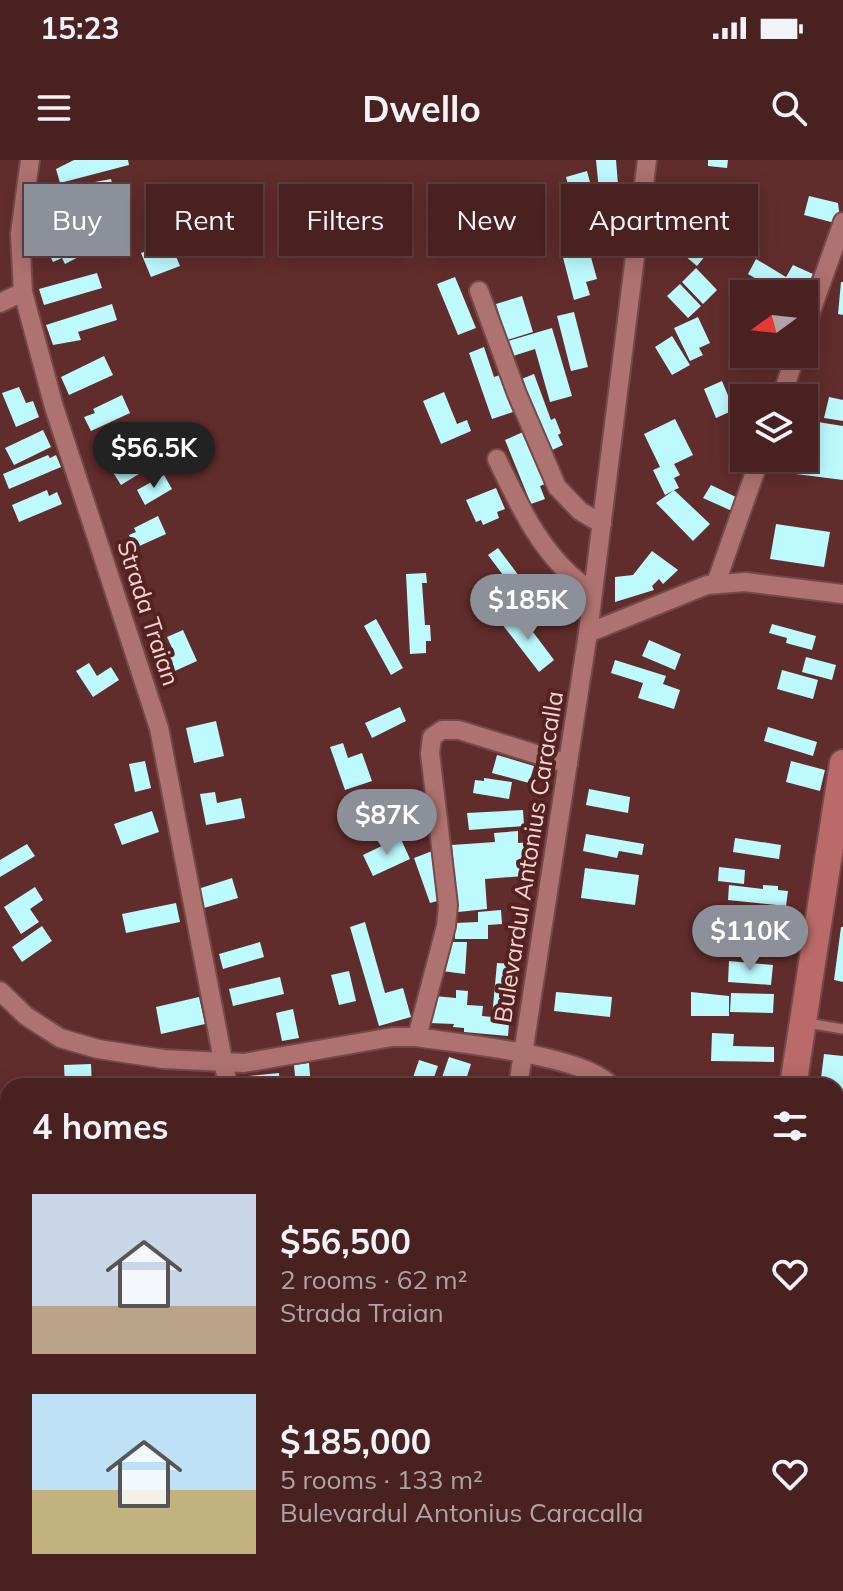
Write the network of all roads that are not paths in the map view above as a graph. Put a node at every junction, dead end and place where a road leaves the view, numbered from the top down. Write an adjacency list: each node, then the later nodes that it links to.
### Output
1 (30, 160): 5 (street, Strada Traian)
2 (647, 160): 10 (street, Bulevardul Antonius Caracalla)
3 (843, 222): 6 (street)
4 (479, 291): 10 (street)
5 (23, 292): 7 (street); 22 (street, Strada Traian)
6 (818, 292)
7 (0, 303)
8 (497, 459): 12 (street)
9 (755, 472): 11 (street)
10 (602, 524): 12 (street, Bulevardul Antonius Caracalla)
11 (716, 583): 13 (street); 14 (street)
12 (593, 592): 14 (street, Bulevardul Antonius Caracalla)
13 (843, 594)
14 (588, 633): 15 (street, Bulevardul Antonius Caracalla)
15 (568, 764): 20 (street); 21 (street, Bulevardul Antonius Caracalla)
16 (842, 778): 18 (main road)
17 (0, 991): 22 (street)
18 (804, 1023): 19 (lane); 26 (main road)
19 (843, 1029)
20 (417, 1037): 21 (street); 22 (street)
21 (523, 1055): 24 (street, Bulevardul Antonius Caracalla); 25 (street)
22 (226, 1063): 23 (street, Strada Traian)
23 (227, 1078)
24 (519, 1078)
25 (602, 1078)
26 (794, 1078)

